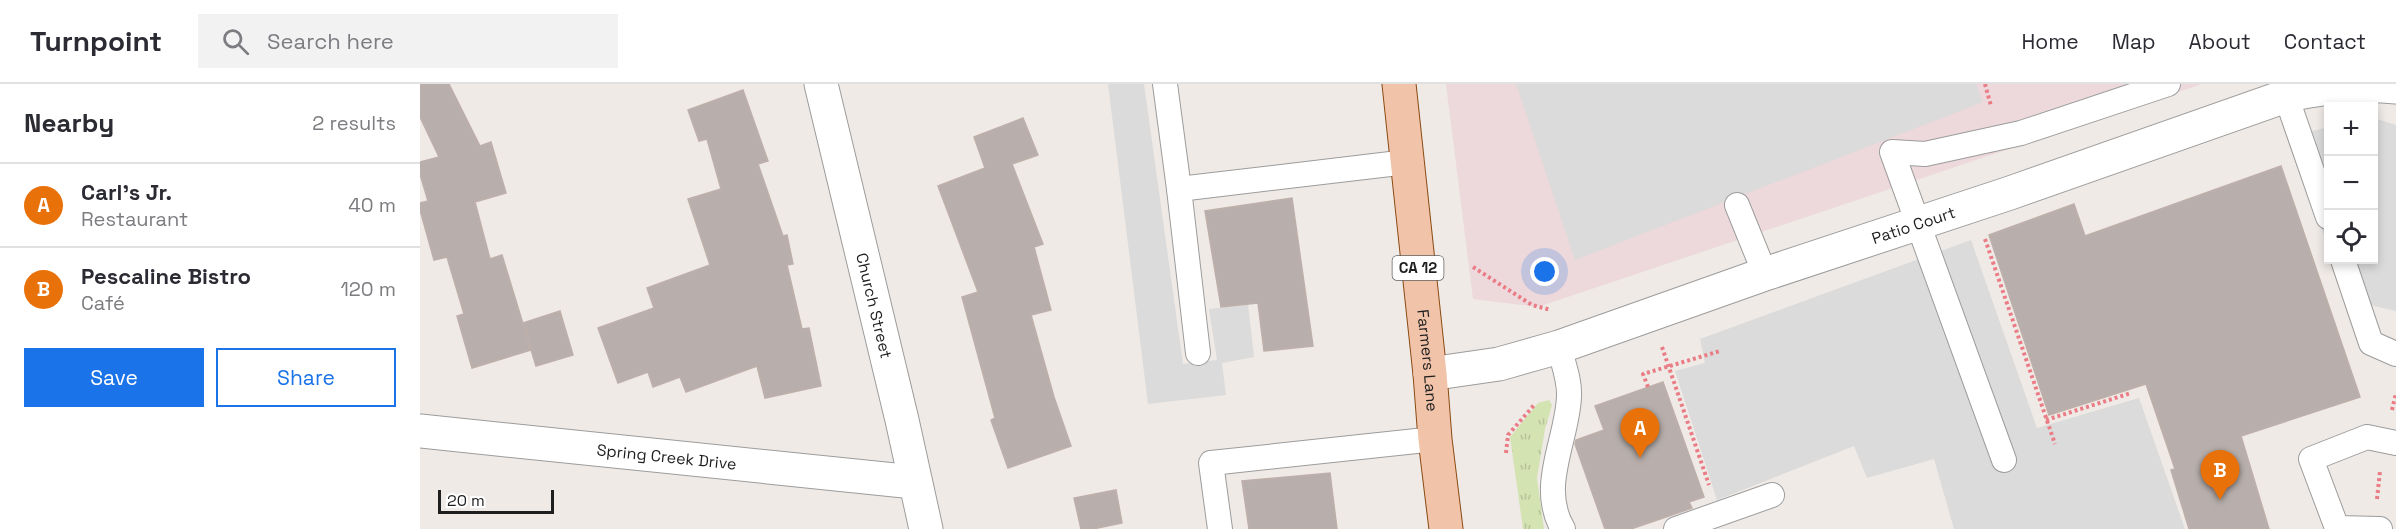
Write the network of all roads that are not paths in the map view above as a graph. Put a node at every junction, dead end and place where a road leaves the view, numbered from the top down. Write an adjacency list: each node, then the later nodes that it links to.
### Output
1 (821, 84): 23 (street, Church Street)
2 (1165, 84): 9 (lane)
3 (1400, 84): 8 (main road, Farmers Lane / CA 12)
4 (2168, 84): 12 (lane)
5 (2357, 85): 6 (street, Patio Court); 7 (street, Patio Court)
6 (2396, 87)
7 (2286, 96): 11 (lane); 12 (street, Patio Court)
8 (1407, 162): 9 (lane); 18 (main road, Farmers Lane / CA 12)
9 (1179, 189): 16 (lane)
10 (1737, 205): 14 (lane)
11 (2326, 210)
12 (1918, 222): 14 (street, Patio Court); 22 (lane)
13 (2344, 264): 17 (lane)
14 (1765, 274): 15 (street, Patio Court)
15 (1559, 347): 18 (street, Patio Court); 28 (lane)
16 (1198, 353)
17 (2396, 354)
18 (1430, 374): 20 (main road, Farmers Lane / CA 12)
19 (420, 431): 23 (street, Spring Creek Drive)
20 (1435, 439): 26 (lane); 27 (main road, Farmers Lane / CA 12)
21 (2396, 442): 30 (lane)
22 (2004, 460)
23 (914, 482): 25 (street, Church Street)
24 (1772, 495): 29 (lane)
25 (926, 529)
26 (1220, 529)
27 (1446, 529)
28 (1563, 529)
29 (1676, 529)
30 (2380, 529)

